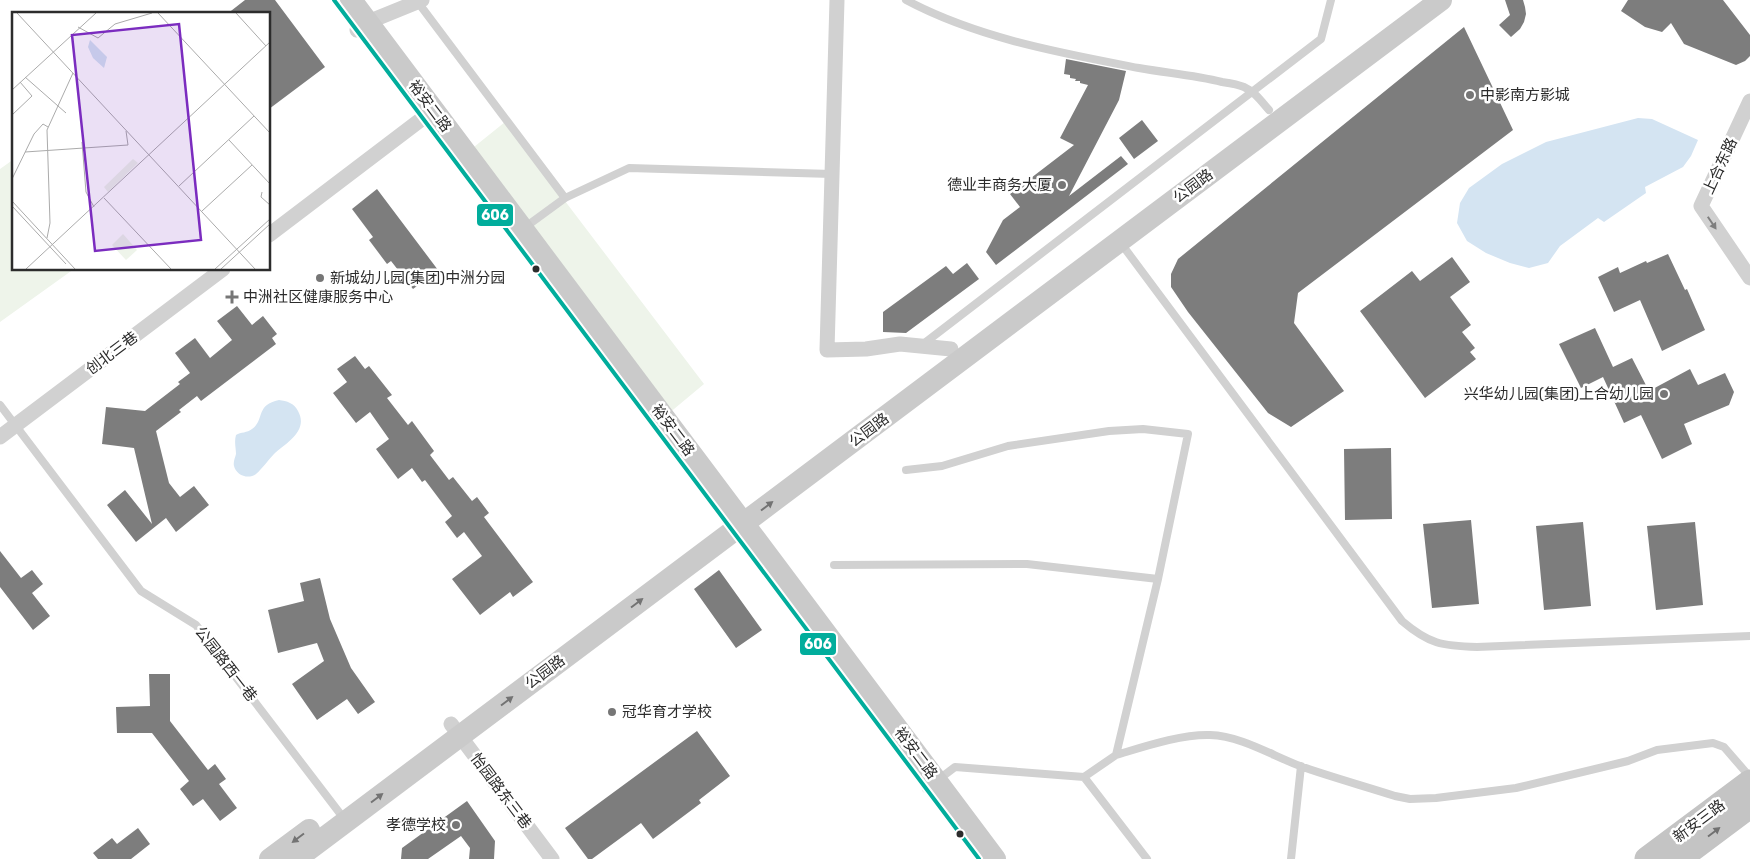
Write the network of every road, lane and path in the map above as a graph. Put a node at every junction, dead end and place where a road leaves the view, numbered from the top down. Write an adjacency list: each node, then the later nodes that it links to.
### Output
1 (334, 0): 9 (main road, 裕安二路)
2 (351, 0): 9 (main road, 裕安二路)
3 (837, 0): 14 (street)
4 (906, 0): 10 (lane)
5 (1331, 0): 10 (lane)
6 (1415, 0): 12 (main road, 公园路)
7 (1441, 0): 18 (main road, 公园路)
8 (419, 1): 9 (street); 15 (lane)
9 (362, 26): 13 (main road, 裕安二路); 16 (main road, 裕安二路)
10 (1253, 92): 12 (lane); 21 (lane)
11 (1750, 101): 20 (street, 上合东路, one-way to 20)
12 (1269, 110): 22 (main road, 公园路)
13 (423, 118): 17 (street); 27 (main road, 裕安二路)
14 (832, 174): 15 (lane); 21 (street)
15 (565, 198): 16 (lane)
16 (522, 229): 27 (main road, 裕安二路)
17 (270, 233)
18 (1120, 241): 27 (main road, 公园路, one-way to 18); 30 (lane)
19 (222, 270): 24 (street, 创北三巷)
20 (1750, 278)
21 (922, 345): 22 (street)
22 (951, 349): 27 (main road, 公园路)
23 (0, 405): 24 (lane, 公园路西一巷)
24 (15, 425): 25 (street, 创北三巷); 39 (lane, 公园路西一巷)
25 (0, 437)
26 (906, 470): 29 (lane)
27 (734, 521): 31 (main road, 公园路); 37 (main road, 裕安二路)
28 (834, 565): 29 (lane)
29 (1158, 579): 32 (lane)
30 (1750, 636)
31 (455, 730): 39 (main road, 公园路); 42 (street, 怡园路东三巷)
32 (1116, 755): 33 (lane); 34 (lane)
33 (1301, 766): 35 (lane); 46 (lane)
34 (1084, 777): 37 (lane); 45 (lane)
35 (1750, 777)
36 (1750, 782): 47 (main road, 新安三路)
37 (931, 785): 43 (main road, 裕安二路); 44 (main road, 裕安二路)
38 (1750, 806): 48 (main road, 新安三路, one-way to 38)
39 (341, 816): 40 (main road, 公园路, one-way to 40); 41 (main road, 公园路)
40 (270, 859)
41 (296, 859)
42 (552, 859)
43 (978, 859)
44 (995, 859)
45 (1147, 859)
46 (1291, 859)
47 (1647, 859)
48 (1679, 859)

